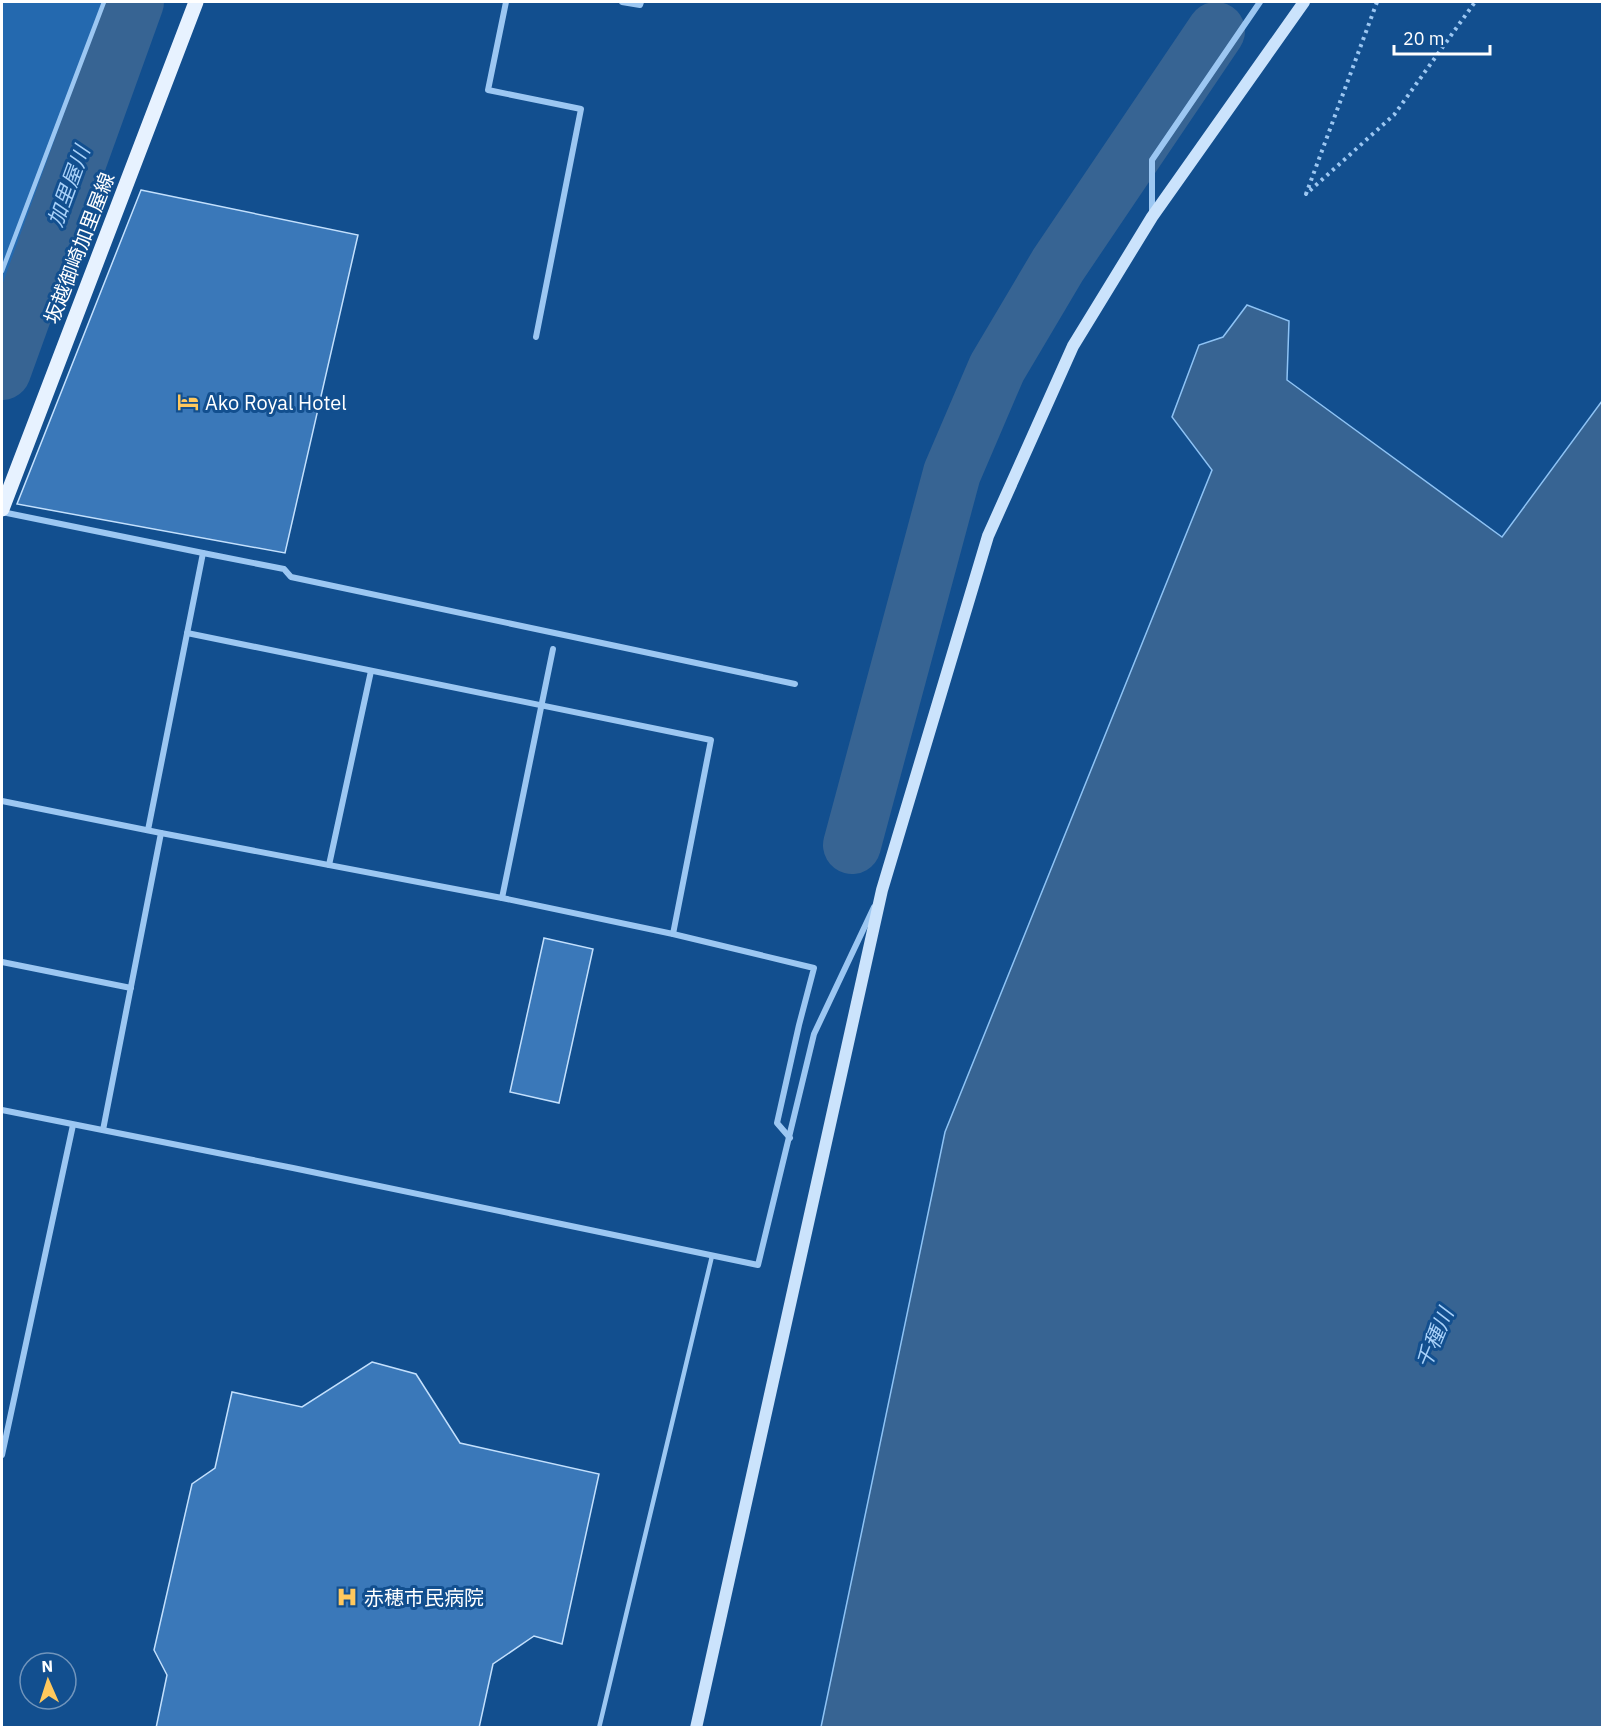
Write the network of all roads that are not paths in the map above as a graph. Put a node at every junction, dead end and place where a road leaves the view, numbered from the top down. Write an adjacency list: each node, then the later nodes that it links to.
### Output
1 (104, 2): 9 (lane)
2 (196, 2): 11 (main road, 坂越御崎加里屋線)
3 (506, 2): 10 (street)
4 (622, 2): 5 (street)
5 (641, 2)
6 (1260, 2): 8 (street)
7 (1304, 2): 8 (street)
8 (1152, 217): 22 (street)
9 (2, 271)
10 (536, 337)
11 (2, 511): 12 (street)
12 (203, 553): 13 (street); 16 (street)
13 (187, 633): 15 (street); 19 (street)
14 (554, 649): 17 (street)
15 (371, 671): 17 (street); 21 (street)
16 (795, 684)
17 (542, 706): 23 (street); 24 (street)
18 (2, 801): 19 (street)
19 (148, 830): 20 (street)
20 (162, 832): 21 (street); 26 (street)
21 (329, 865): 23 (street)
22 (882, 890): 30 (street); 34 (street)
23 (502, 898): 24 (street)
24 (673, 934): 30 (street)
25 (2, 962): 26 (street)
26 (131, 988): 29 (street)
27 (2, 1110): 28 (street)
28 (73, 1125): 29 (street); 32 (street)
29 (103, 1130): 31 (street)
30 (790, 1138): 31 (street)
31 (712, 1256): 33 (lane)
32 (2, 1455)
33 (599, 1728)
34 (696, 1728)

